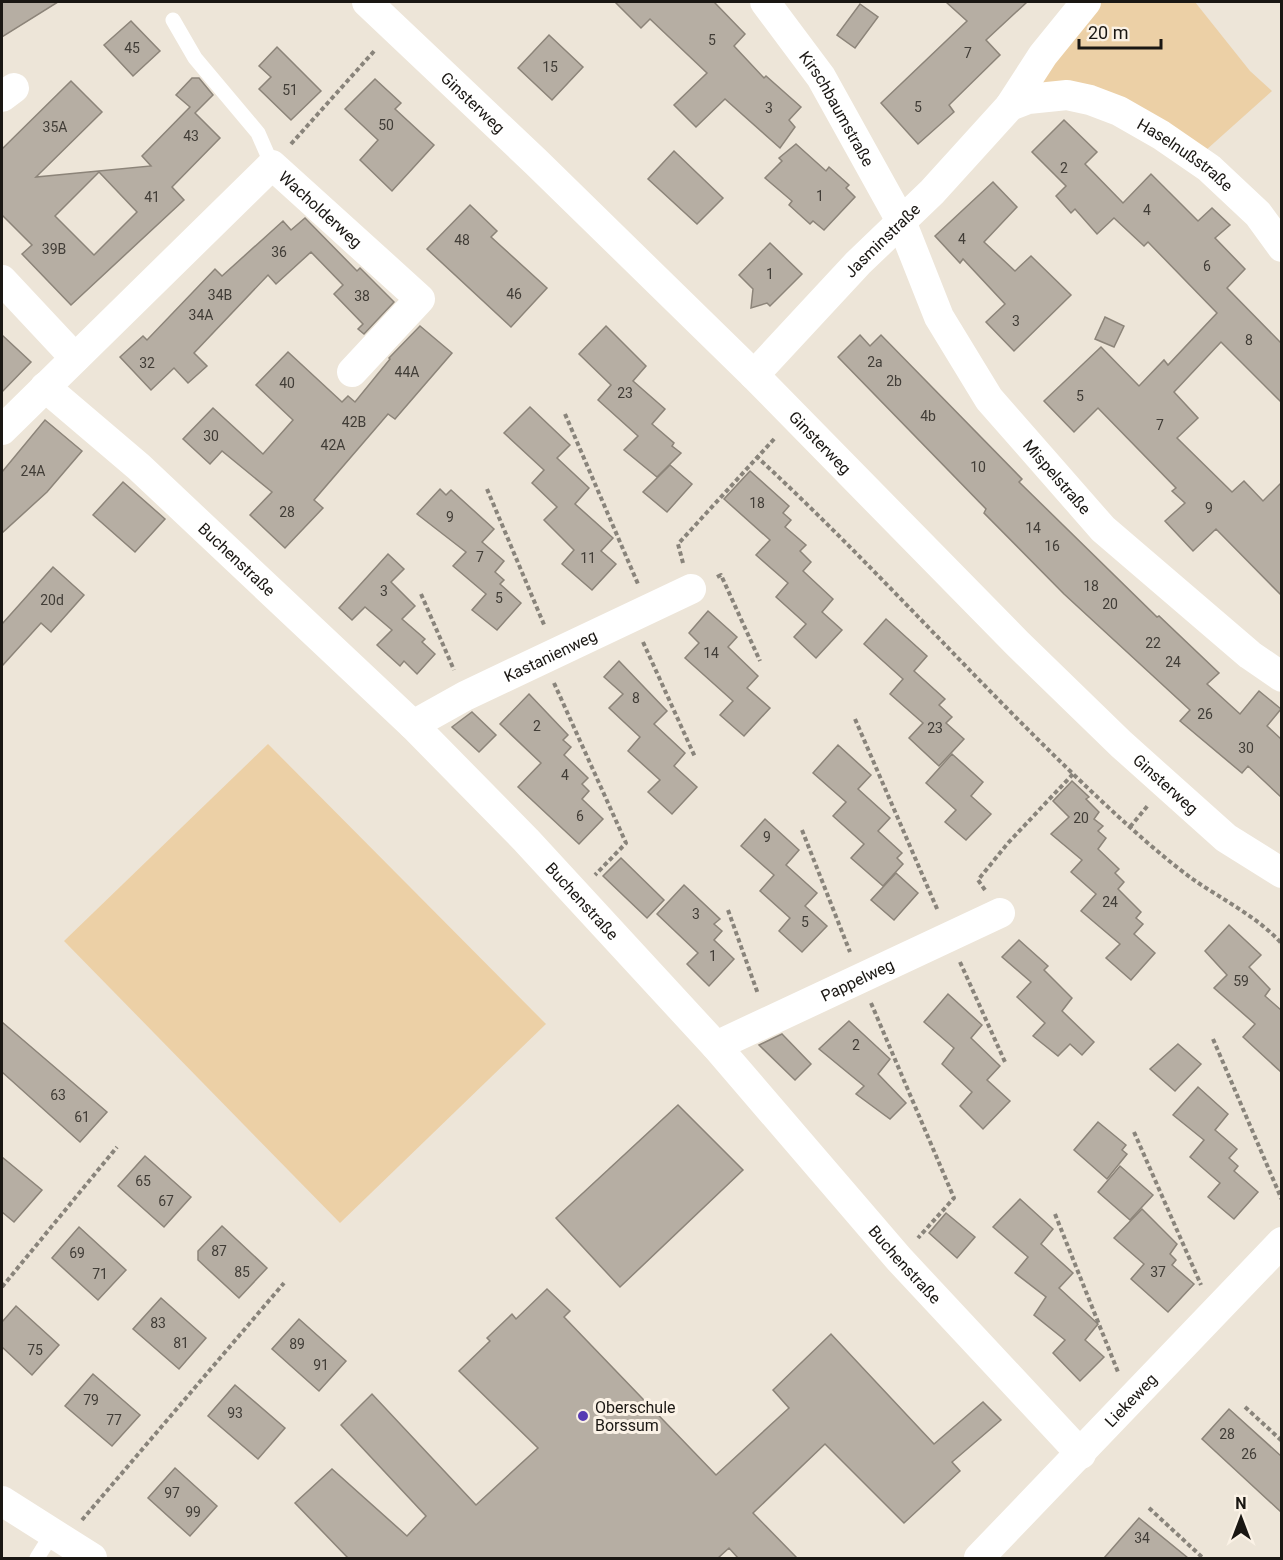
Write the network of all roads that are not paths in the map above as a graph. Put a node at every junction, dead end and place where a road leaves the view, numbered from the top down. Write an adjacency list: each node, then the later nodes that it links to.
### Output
1 (367, 2): 12 (street, Ginsterweg)
2 (765, 2): 7 (street, Kirschbaumstraße)
3 (1086, 2): 5 (street, Jasminstraße)
4 (173, 20): 6 (lane)
5 (1010, 106): 7 (street, Jasminstraße); 8 (street, Haselnußstraße)
6 (272, 165): 10 (street, Wacholderweg); 11 (street, Wacholderweg)
7 (901, 221): 12 (street, Jasminstraße); 16 (street, Mispelstraße)
8 (1281, 247)
9 (2, 279): 10 (street)
10 (75, 358): 13 (street, Wacholderweg)
11 (352, 372)
12 (754, 375): 18 (street, Ginsterweg)
13 (45, 387): 14 (street, Wacholderweg); 17 (street, Buchenstraße)
14 (2, 430)
15 (691, 589): 17 (street, Kastanienweg)
16 (1281, 677)
17 (413, 725): 20 (street, Buchenstraße)
18 (1281, 873)
19 (1000, 913): 20 (street, Pappelweg)
20 (716, 1046): 22 (street, Buchenstraße)
21 (1281, 1242): 22 (street, Liekeweg)
22 (1081, 1454): 25 (street, Liekeweg)
23 (2, 1501): 24 (street)
24 (51, 1544): 26 (street)
25 (986, 1556)
26 (92, 1558)

